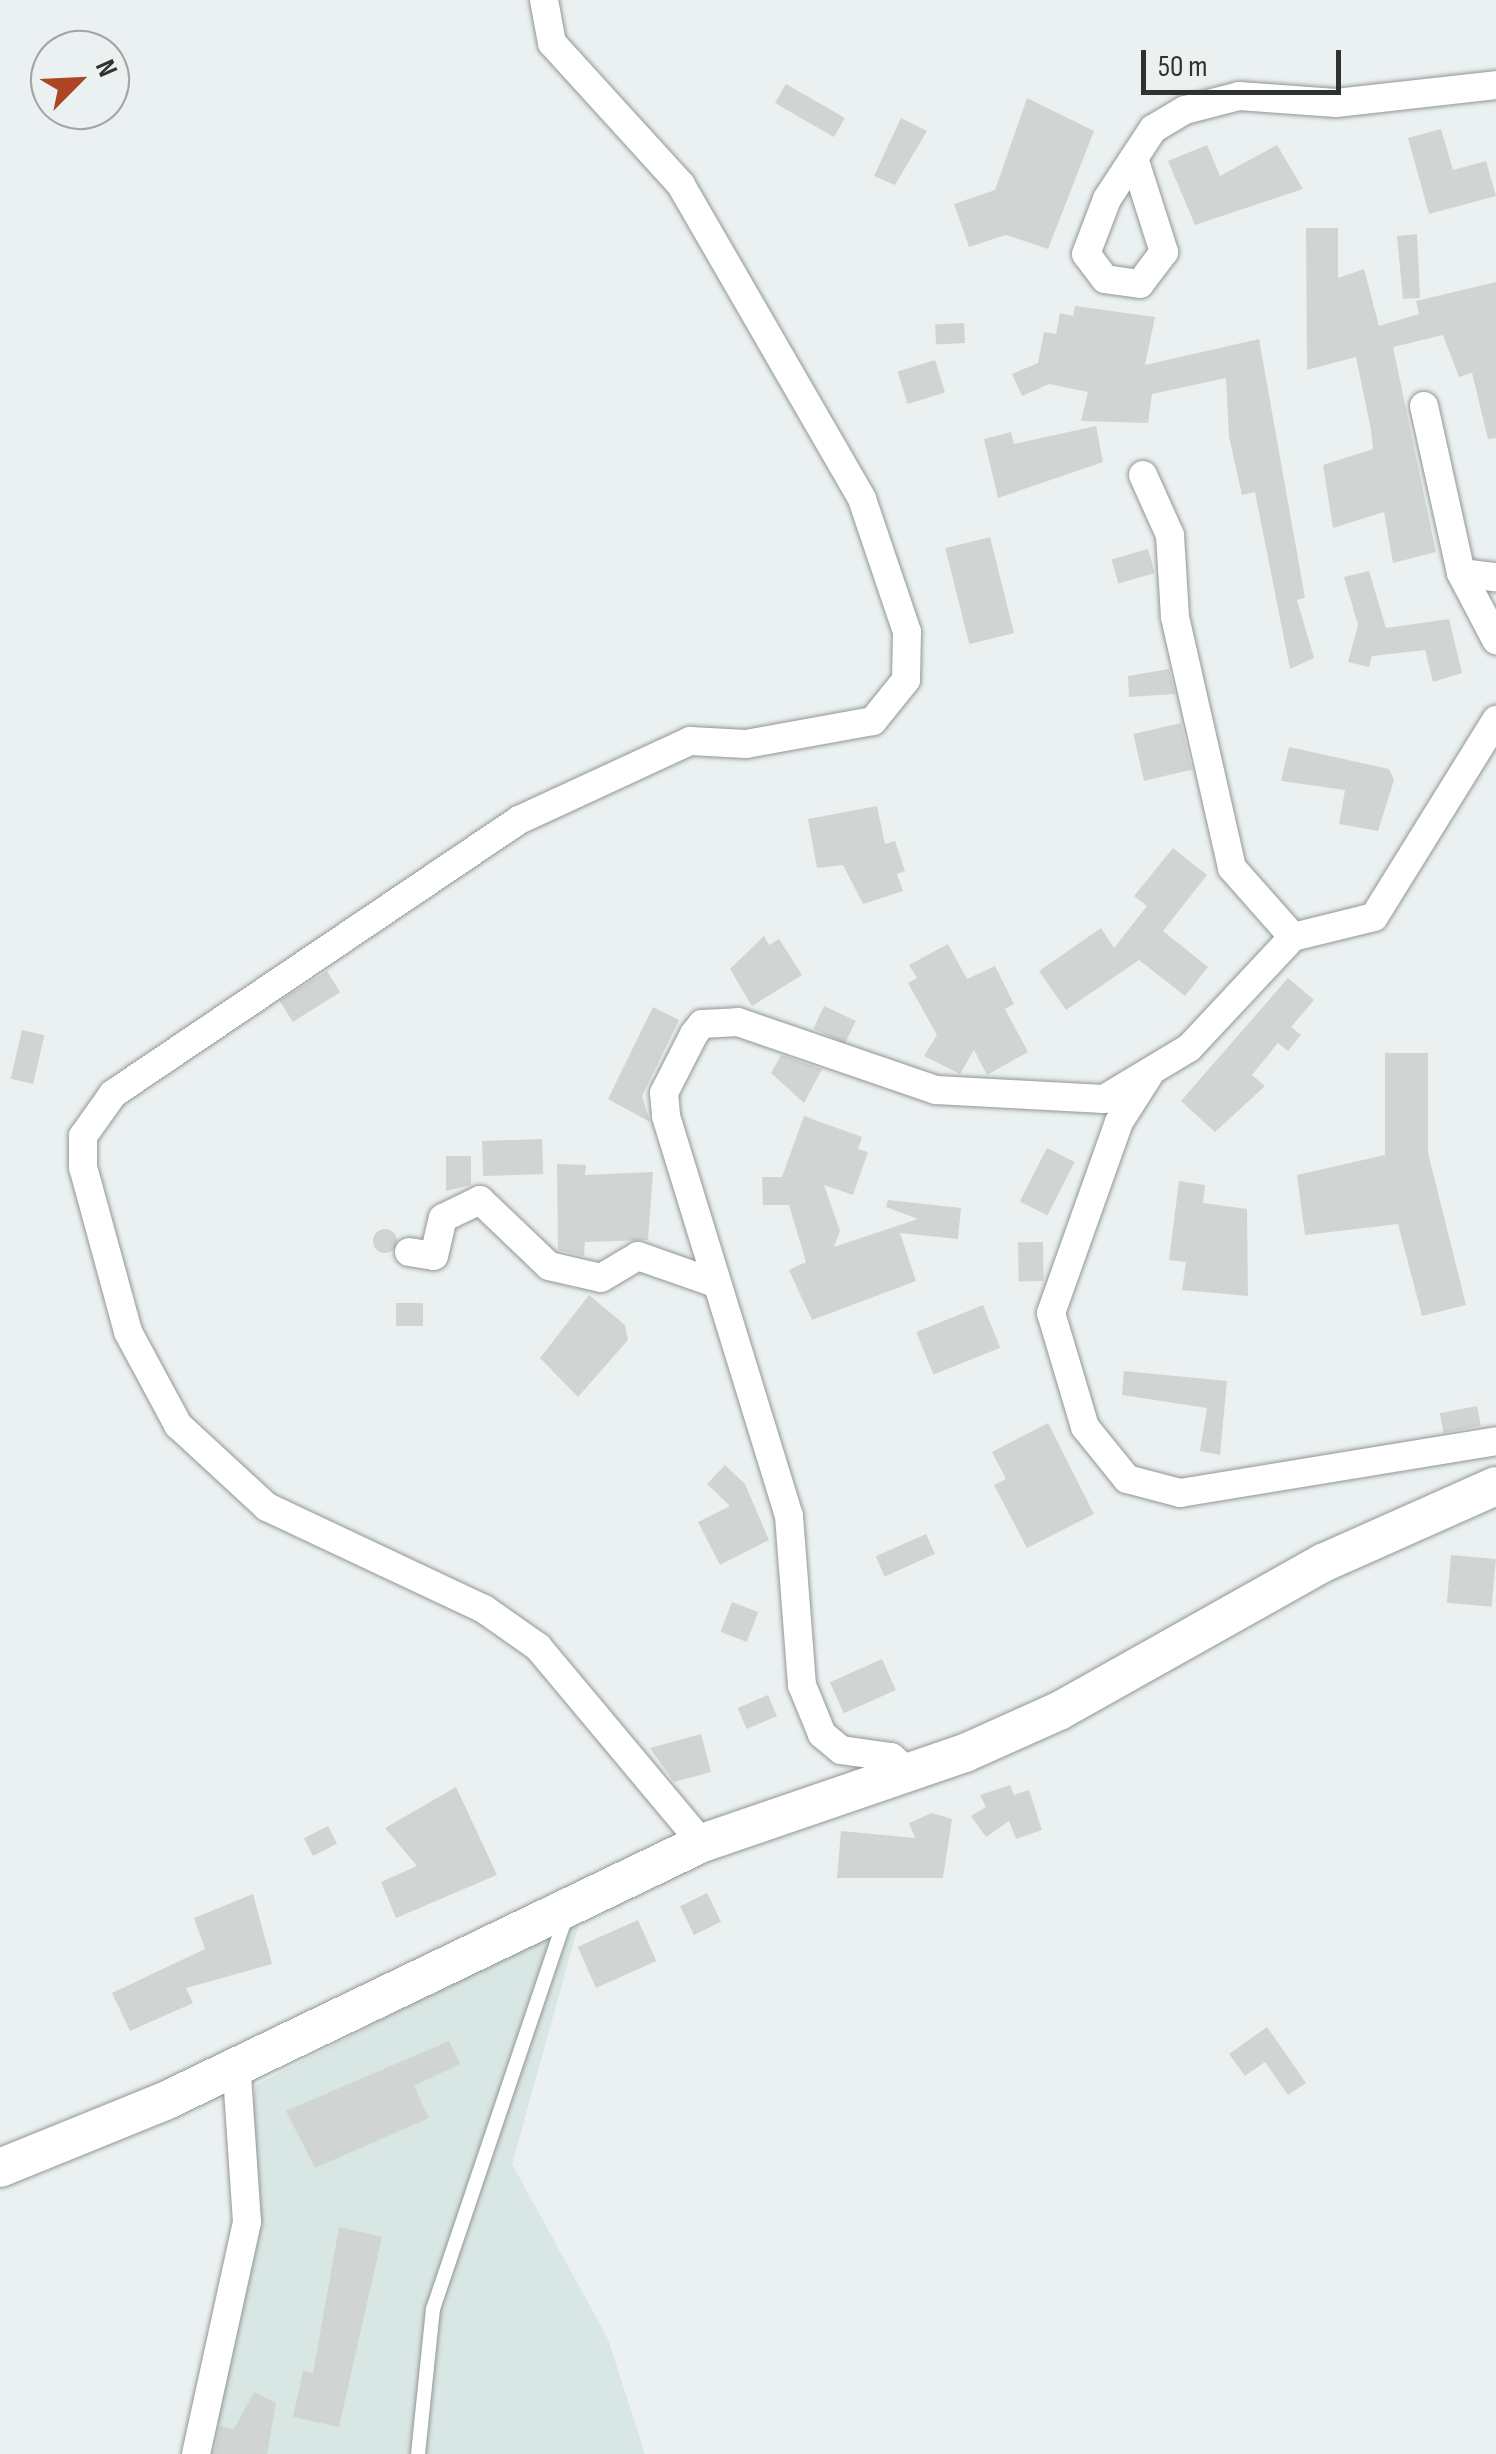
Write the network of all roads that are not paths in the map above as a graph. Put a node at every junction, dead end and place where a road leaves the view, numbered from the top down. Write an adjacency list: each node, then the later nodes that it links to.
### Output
1 (544, 0): 17 (street)
2 (1496, 85): 3 (street)
3 (1134, 158)
4 (1424, 406): 6 (street)
5 (1143, 475): 10 (street)
6 (1461, 573): 7 (street); 8 (street)
7 (1496, 576)
8 (1496, 640)
9 (1496, 720): 10 (street)
10 (1293, 937): 11 (street)
11 (1152, 1070): 13 (street); 14 (street)
12 (409, 1252): 13 (street)
13 (712, 1282): 16 (street)
14 (1496, 1441)
15 (1496, 1486): 16 (main road)
16 (910, 1773): 17 (main road)
17 (702, 1843): 18 (main road)
18 (568, 1909): 19 (main road); 22 (lane)
19 (236, 2062): 20 (main road); 21 (street)
20 (0, 2168)
21 (196, 2454)
22 (418, 2454)

